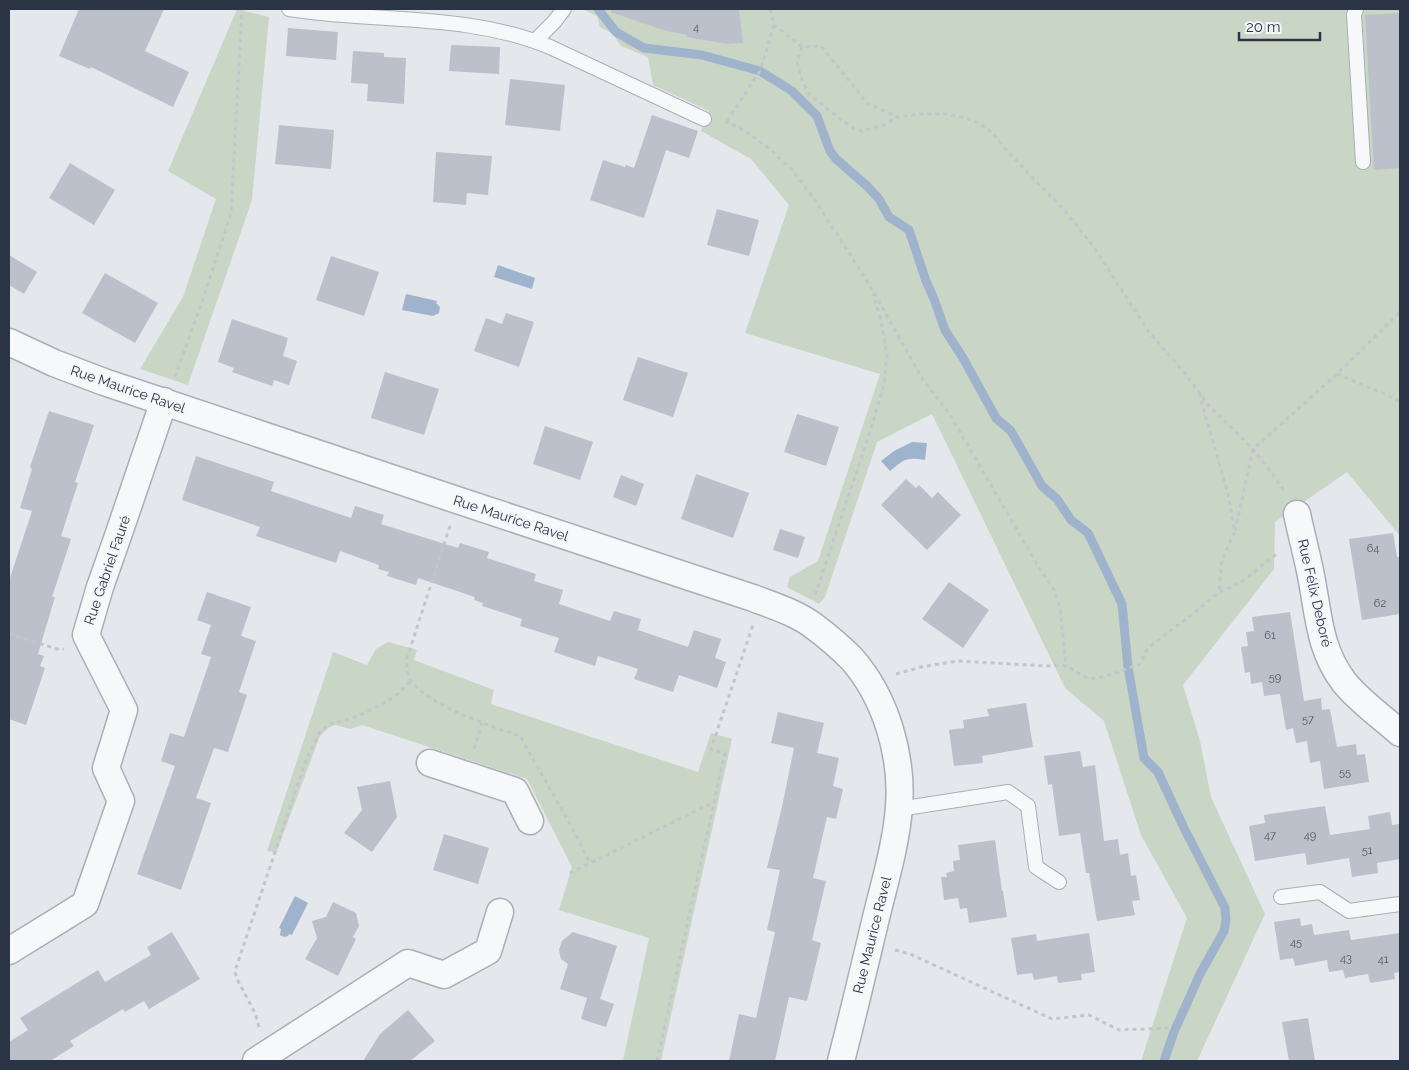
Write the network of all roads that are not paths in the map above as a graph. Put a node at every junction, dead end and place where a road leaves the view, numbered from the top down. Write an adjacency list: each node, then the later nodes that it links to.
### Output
1 (289, 9): 4 (lane)
2 (564, 9): 4 (lane)
3 (1356, 9): 6 (lane)
4 (535, 41): 5 (lane)
5 (704, 119)
6 (1363, 162)
7 (9, 342): 8 (street, Rue Maurice Ravel)
8 (169, 391): 12 (street, Rue Maurice Ravel); 18 (street, Rue Gabriel Fauré)
9 (1297, 514): 10 (street, Rue Félix Deboré)
10 (1400, 733)
11 (430, 763): 13 (street)
12 (899, 809): 14 (lane); 20 (street, Rue Maurice Ravel)
13 (530, 820)
14 (1059, 882)
15 (1280, 898): 16 (lane)
16 (1400, 904)
17 (500, 912): 19 (street)
18 (9, 951)
19 (260, 1059)
20 (841, 1061)

